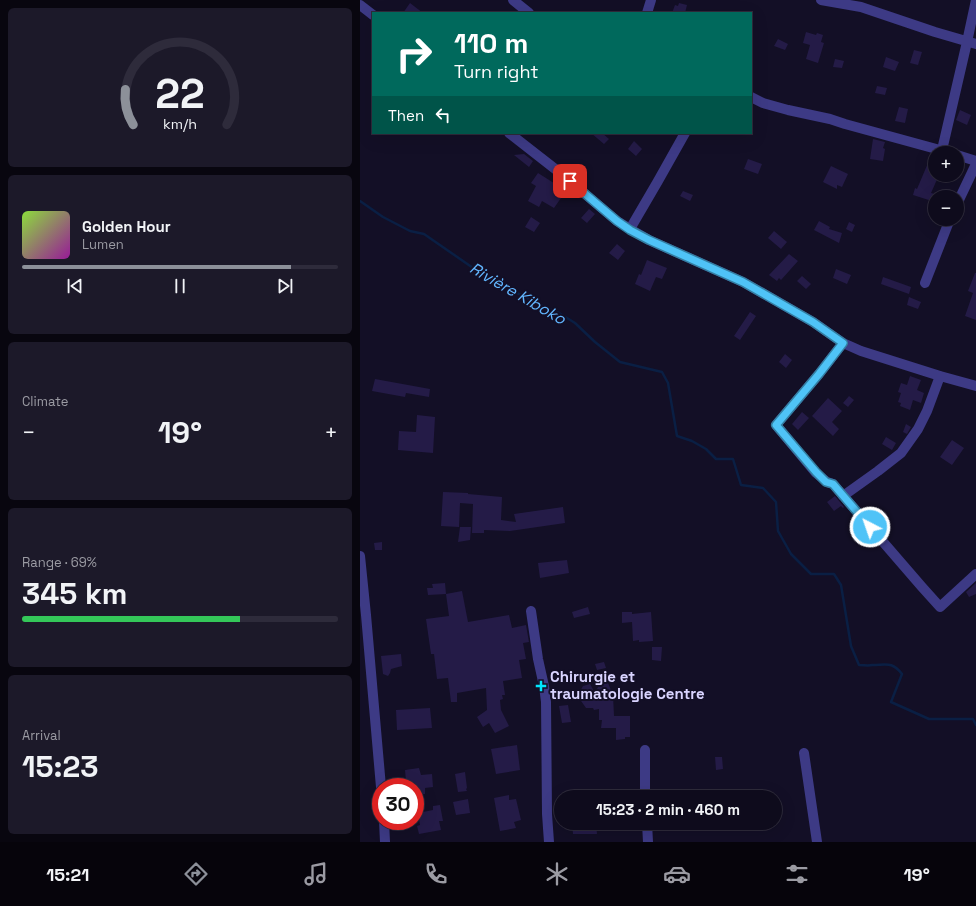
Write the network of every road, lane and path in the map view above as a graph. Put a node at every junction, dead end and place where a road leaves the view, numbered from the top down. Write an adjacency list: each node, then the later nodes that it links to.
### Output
1 (513, 0): 6 (street)
2 (651, 0): 7 (street)
3 (821, 0): 9 (street)
4 (976, 0): 9 (street)
5 (360, 5): 8 (street)
6 (529, 12)
7 (647, 12)
8 (372, 14)
9 (972, 43): 13 (street)
10 (752, 97): 14 (street)
11 (510, 134): 20 (street)
12 (684, 134): 20 (street)
13 (948, 146)
14 (928, 147)
15 (964, 157): 16 (street)
16 (976, 161)
17 (976, 164): 18 (street)
18 (964, 190)
19 (947, 226): 21 (street)
20 (630, 230): 22 (street)
21 (925, 283)
22 (843, 343): 23 (street); 25 (street)
23 (940, 376): 24 (street); 25 (street)
24 (975, 388)
25 (843, 496): 27 (street)
26 (360, 556): 31 (street)
27 (976, 574)
28 (531, 611): 36 (street)
29 (645, 750): 32 (street)
30 (804, 753): 38 (street)
31 (380, 778)
32 (646, 790)
33 (384, 830): 35 (street)
34 (647, 830): 37 (street)
35 (385, 842)
36 (549, 842)
37 (648, 842)
38 (817, 842)

